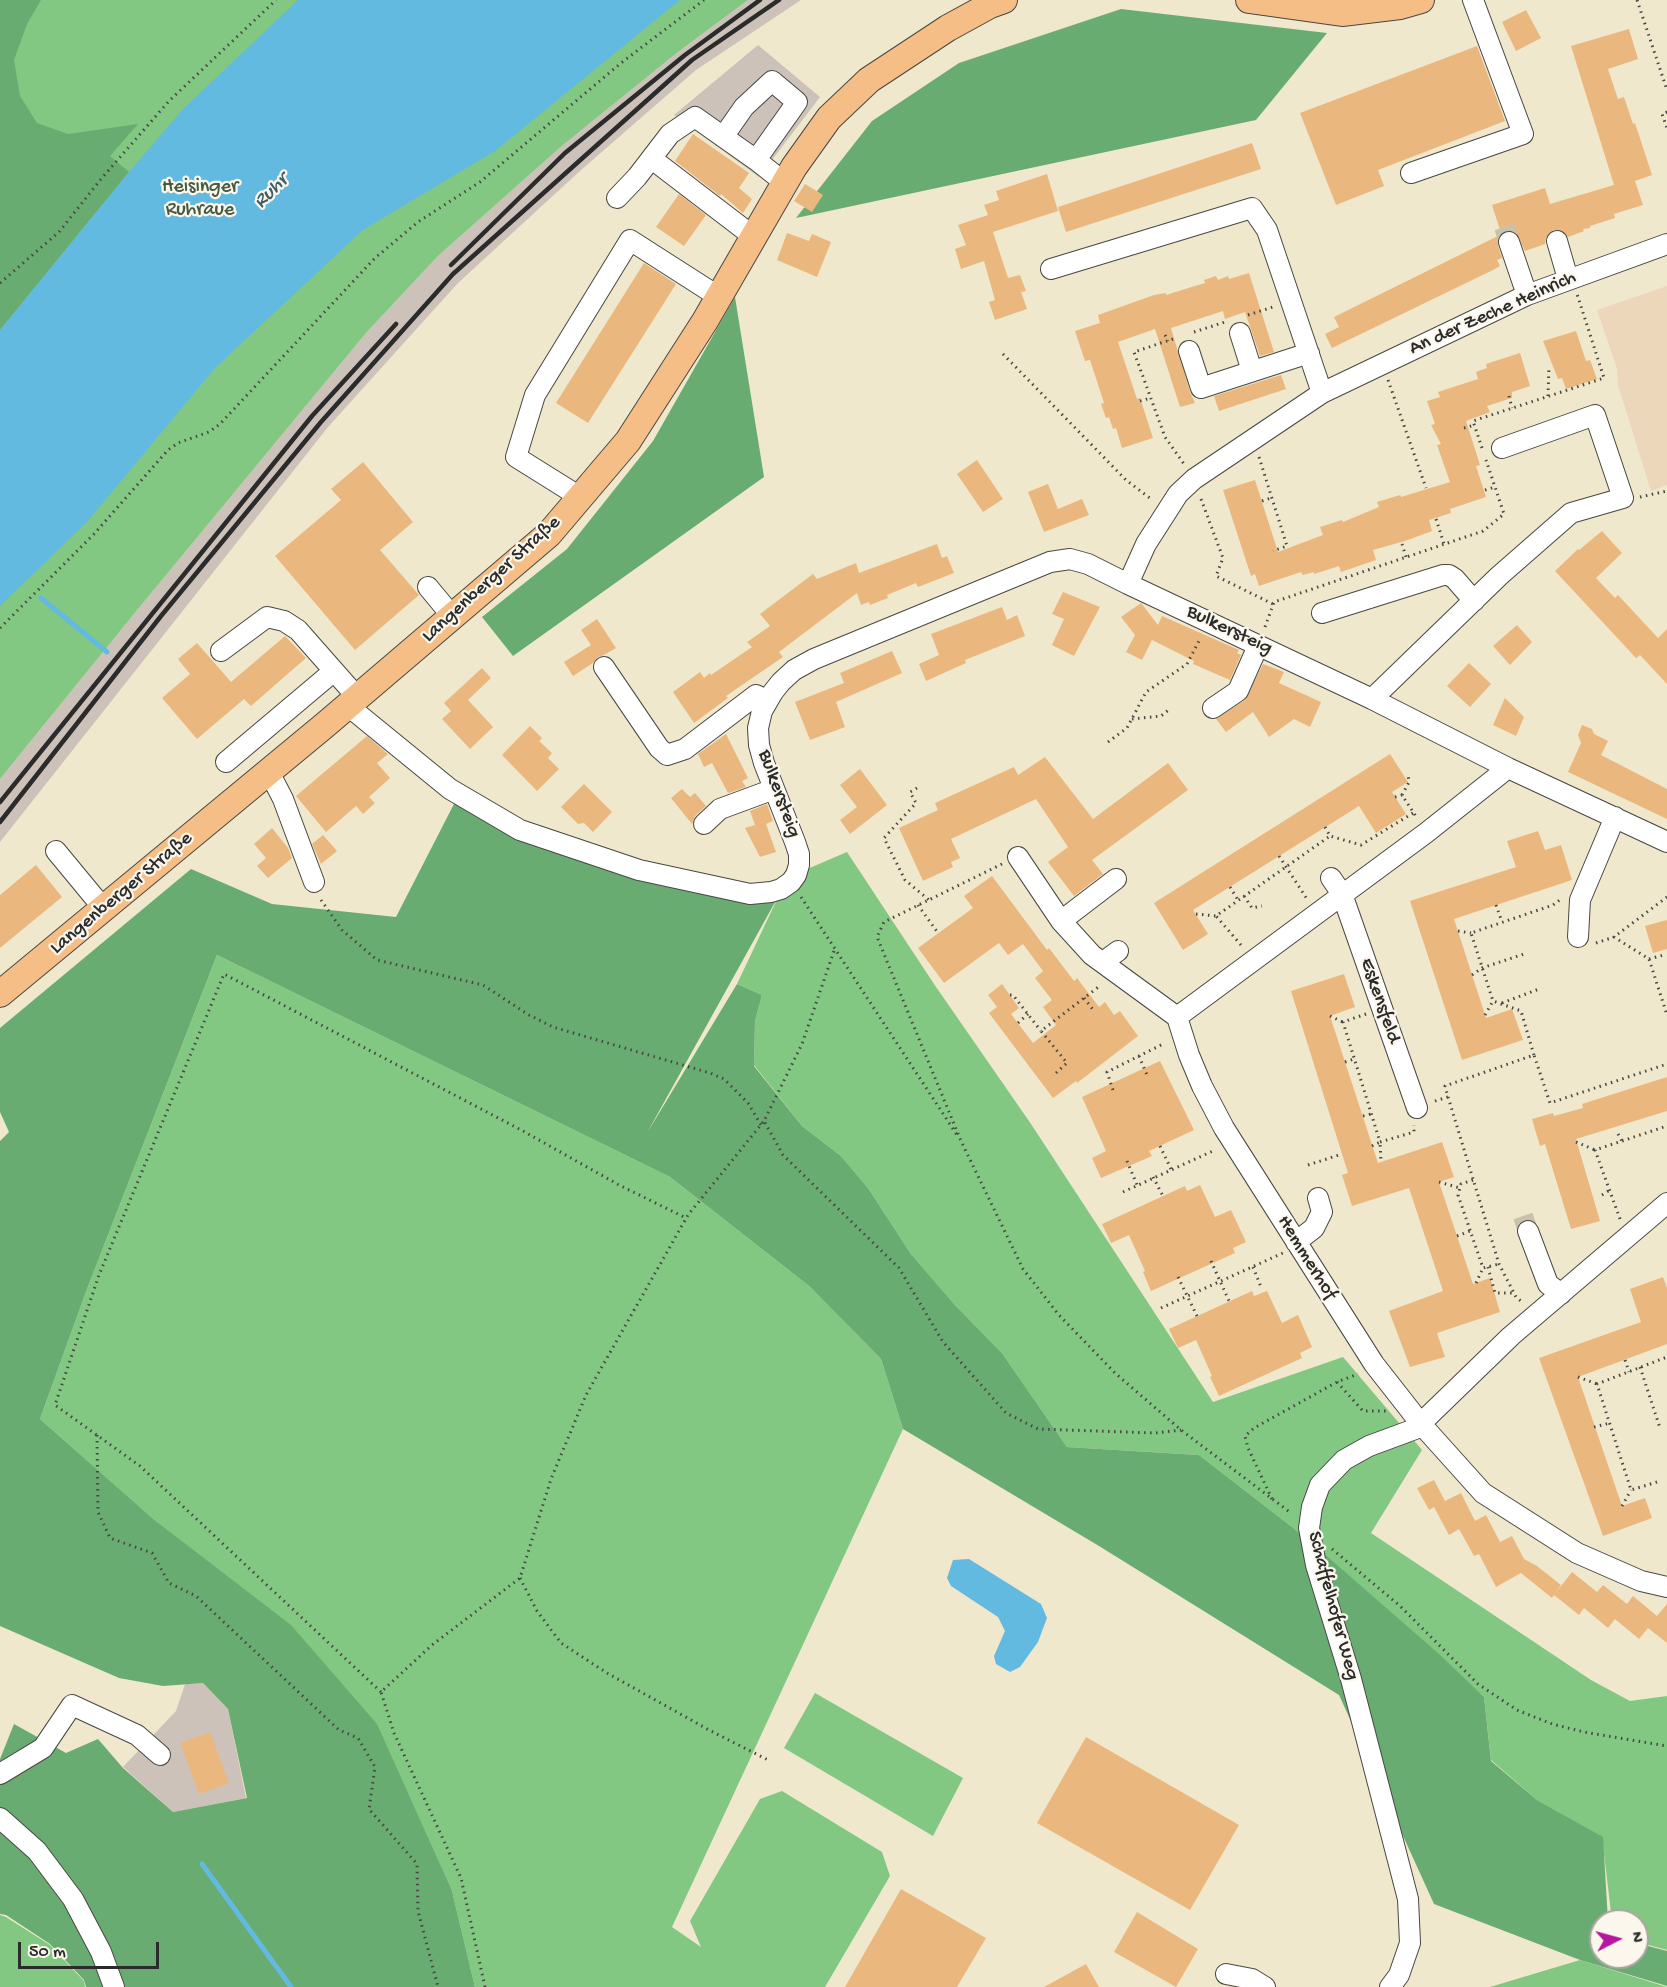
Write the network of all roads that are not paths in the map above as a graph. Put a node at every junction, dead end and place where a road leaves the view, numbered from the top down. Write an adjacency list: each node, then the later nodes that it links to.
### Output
1 (1004, 0): 9 (main road, Langenberger Straße)
2 (1249, 0): 3 (main road)
3 (1421, 0)
4 (1473, 0): 8 (street)
5 (723, 136): 6 (street); 7 (street); 7 (street)
6 (652, 159): 10 (street); 11 (street)
7 (756, 160): 9 (street)
8 (1411, 172)
9 (785, 183): 11 (main road, Langenberger Straße)
10 (617, 198)
11 (754, 237): 18 (main road, Langenberger Straße)
12 (1557, 241): 16 (street)
13 (1509, 242): 17 (street)
14 (1667, 244): 16 (street, An der Zeche Heinrich)
15 (1051, 269): 21 (street)
16 (1570, 279): 17 (street, An der Zeche Heinrich)
17 (1527, 295): 23 (street, An der Zeche Heinrich)
18 (719, 297): 25 (main road, Langenberger Straße); 25 (street)
19 (1240, 333): 22 (street)
20 (1189, 351): 22 (street)
21 (1309, 353): 22 (street); 23 (street)
22 (1252, 371)
23 (1322, 393): 26 (street, An der Zeche Heinrich)
24 (1502, 448): 28 (street)
25 (580, 497): 30 (main road, Langenberger Straße)
26 (1128, 584): 31 (street, Bulkersteig); 36 (street, Bulkersteig)
27 (428, 587): 30 (street)
28 (1474, 601): 29 (street); 35 (street)
29 (1322, 613)
30 (452, 616): 37 (main road, Langenberger Straße)
31 (1258, 646): 35 (street, Bulkersteig); 38 (street)
32 (221, 651): 34 (street)
33 (604, 667): 36 (street)
34 (334, 671): 37 (street); 39 (street)
35 (1372, 699): 40 (street, Bulkersteig)
36 (767, 700): 42 (street, Bulkersteig)
37 (352, 701): 41 (main road, Langenberger Straße); 42 (street, Bulkersteig)
38 (1213, 708)
39 (226, 762)
40 (1508, 768): 43 (street, Bulkersteig); 50 (street)
41 (269, 772): 49 (street); 51 (main road, Langenberger Straße)
42 (774, 789): 44 (street)
43 (1615, 818): 45 (street, Bulkersteig); 53 (street)
44 (704, 824)
45 (1667, 842)
46 (56, 851): 51 (street)
47 (1018, 857): 52 (street)
48 (1116, 879): 52 (street)
49 (314, 882)
50 (1336, 886): 55 (street); 56 (street, Eskensfeld)
51 (105, 908): 54 (main road, Langenberger Straße)
52 (1061, 921): 55 (street)
53 (1586, 940)
54 (0, 994)
55 (1180, 1026): 60 (street, Hemmerhof)
56 (1417, 1108)
57 (1318, 1198): 60 (street)
58 (1667, 1203): 61 (street, Schaffelhofer Weg)
59 (1528, 1231): 61 (street)
60 (1298, 1244): 62 (street, Hemmerhof)
61 (1561, 1294): 62 (street, Schaffelhofer Weg)
62 (1421, 1424): 63 (street, Hemmerhof); 70 (street, Schaffelhofer Weg)
63 (1667, 1587)
64 (160, 1755): 65 (street)
65 (0, 1774)
66 (0, 1818): 68 (street)
67 (1226, 1974): 69 (street)
68 (114, 1987)
69 (1265, 1987)
70 (1390, 1987)

